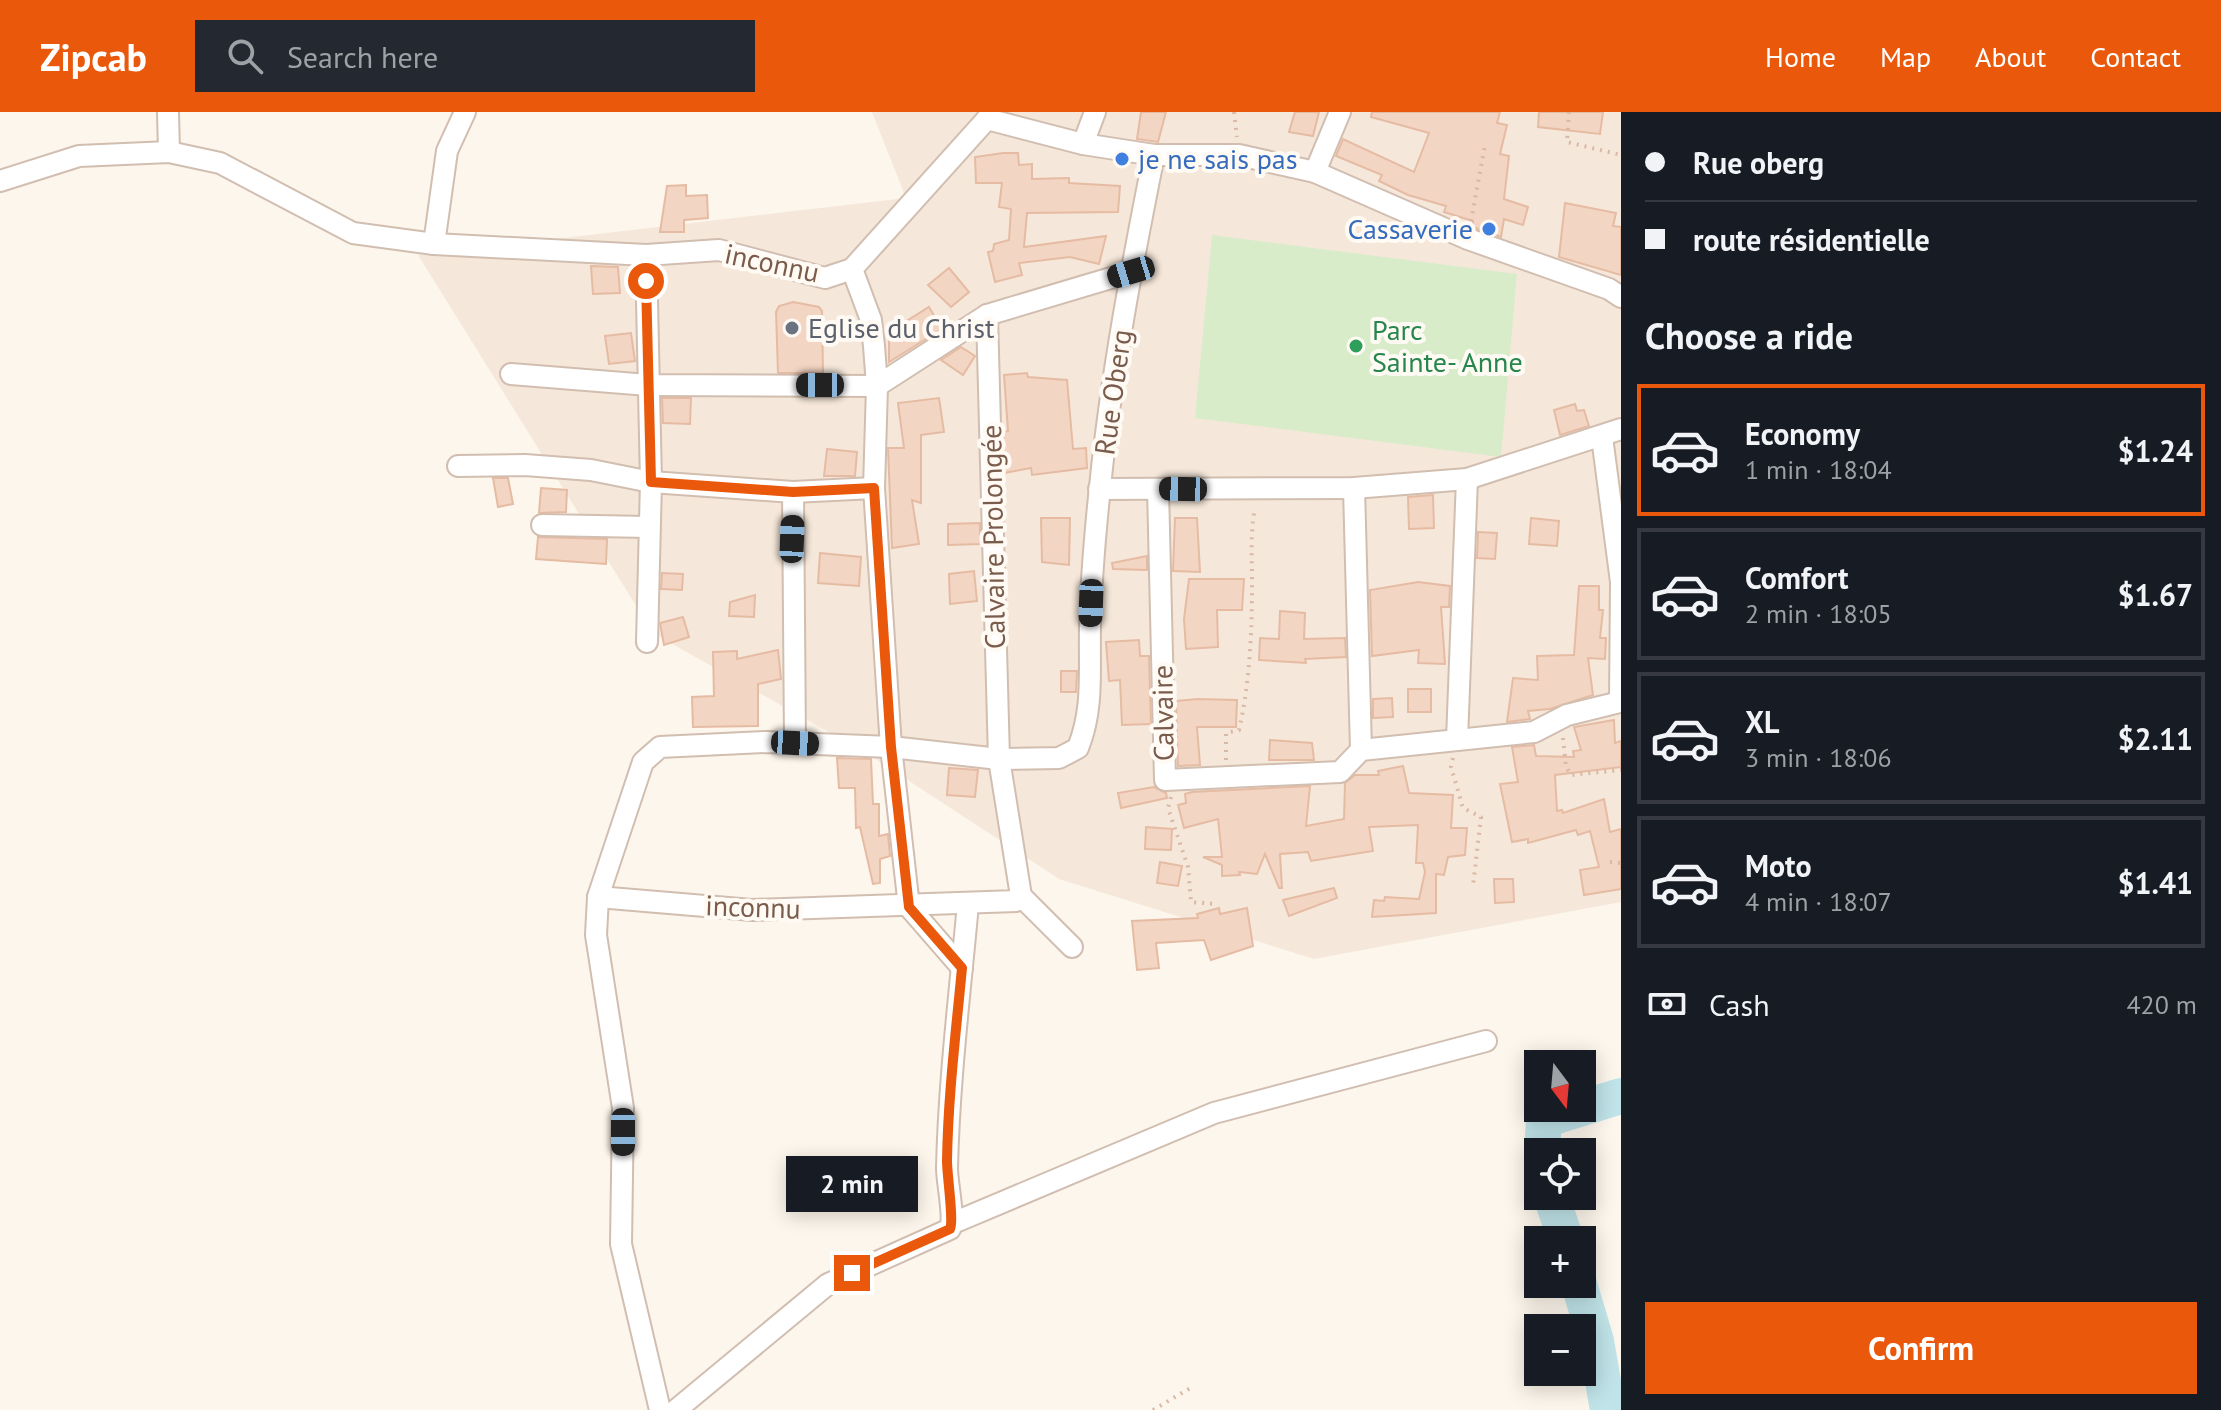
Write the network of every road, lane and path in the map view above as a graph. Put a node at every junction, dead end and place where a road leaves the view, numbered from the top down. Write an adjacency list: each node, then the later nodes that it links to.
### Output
1 (168, 112): 9 (street)
2 (465, 112): 15 (street)
3 (1095, 112): 7 (street)
4 (1340, 112): 12 (street)
5 (1569, 112): 11 (path)
6 (987, 116): 7 (street); 17 (street, inconnu)
7 (1083, 144): 10 (street)
8 (1485, 145): 14 (path)
9 (169, 152): 13 (street, inconnu); 15 (street, inconnu)
10 (1154, 155): 12 (street); 18 (street, Rue Oberg)
11 (1621, 155)
12 (1315, 172): 14 (street)
13 (0, 181)
14 (1468, 239): 19 (street)
15 (434, 244): 16 (street, inconnu)
16 (646, 255): 17 (street, inconnu); 22 (street)
17 (852, 269): 23 (street)
18 (1131, 272): 20 (street); 30 (street, Rue Oberg)
19 (1621, 297)
20 (987, 315): 23 (street); 42 (street, Calvaire Prolongée)
21 (511, 374): 22 (street)
22 (648, 385): 23 (street); 27 (street)
23 (877, 386): 28 (street)
24 (1612, 433): 26 (street); 37 (street)
25 (458, 466): 27 (street)
26 (1467, 479): 29 (street); 38 (street)
27 (651, 482): 33 (street); 35 (street)
28 (874, 488): 33 (street); 40 (street)
29 (1354, 488): 32 (street); 41 (street)
30 (1099, 489): 31 (street); 42 (street, Rue Oberg)
31 (1158, 489): 32 (street); 45 (street, Calvaire)
32 (1258, 490): 44 (path)
33 (793, 492): 39 (street)
34 (542, 525): 35 (street)
35 (649, 527): 36 (street)
36 (647, 642)
37 (1553, 723): 38 (street); 43 (path)
38 (1457, 740): 41 (street); 48 (path)
39 (795, 743): 40 (street); 50 (street)
40 (891, 747): 42 (street); 53 (street)
41 (1361, 750): 44 (street, Calvaire)
42 (999, 759): 49 (street)
43 (1621, 770)
44 (1221, 777): 45 (street, Calvaire)
45 (1177, 779): 52 (path)
46 (1610, 862): 47 (path)
47 (1621, 863)
48 (1473, 886)
49 (1021, 896): 51 (street, inconnu); 54 (street)
50 (598, 897): 53 (street, inconnu); 59 (street)
51 (968, 904): 53 (street, inconnu); 55 (street)
52 (1215, 904)
53 (909, 907): 55 (street)
54 (1072, 947)
55 (962, 968): 57 (street)
56 (1486, 1041): 57 (street)
57 (953, 1223): 60 (street)
58 (1192, 1387): 61 (path)
59 (660, 1410)
60 (676, 1410)
61 (1153, 1410)

